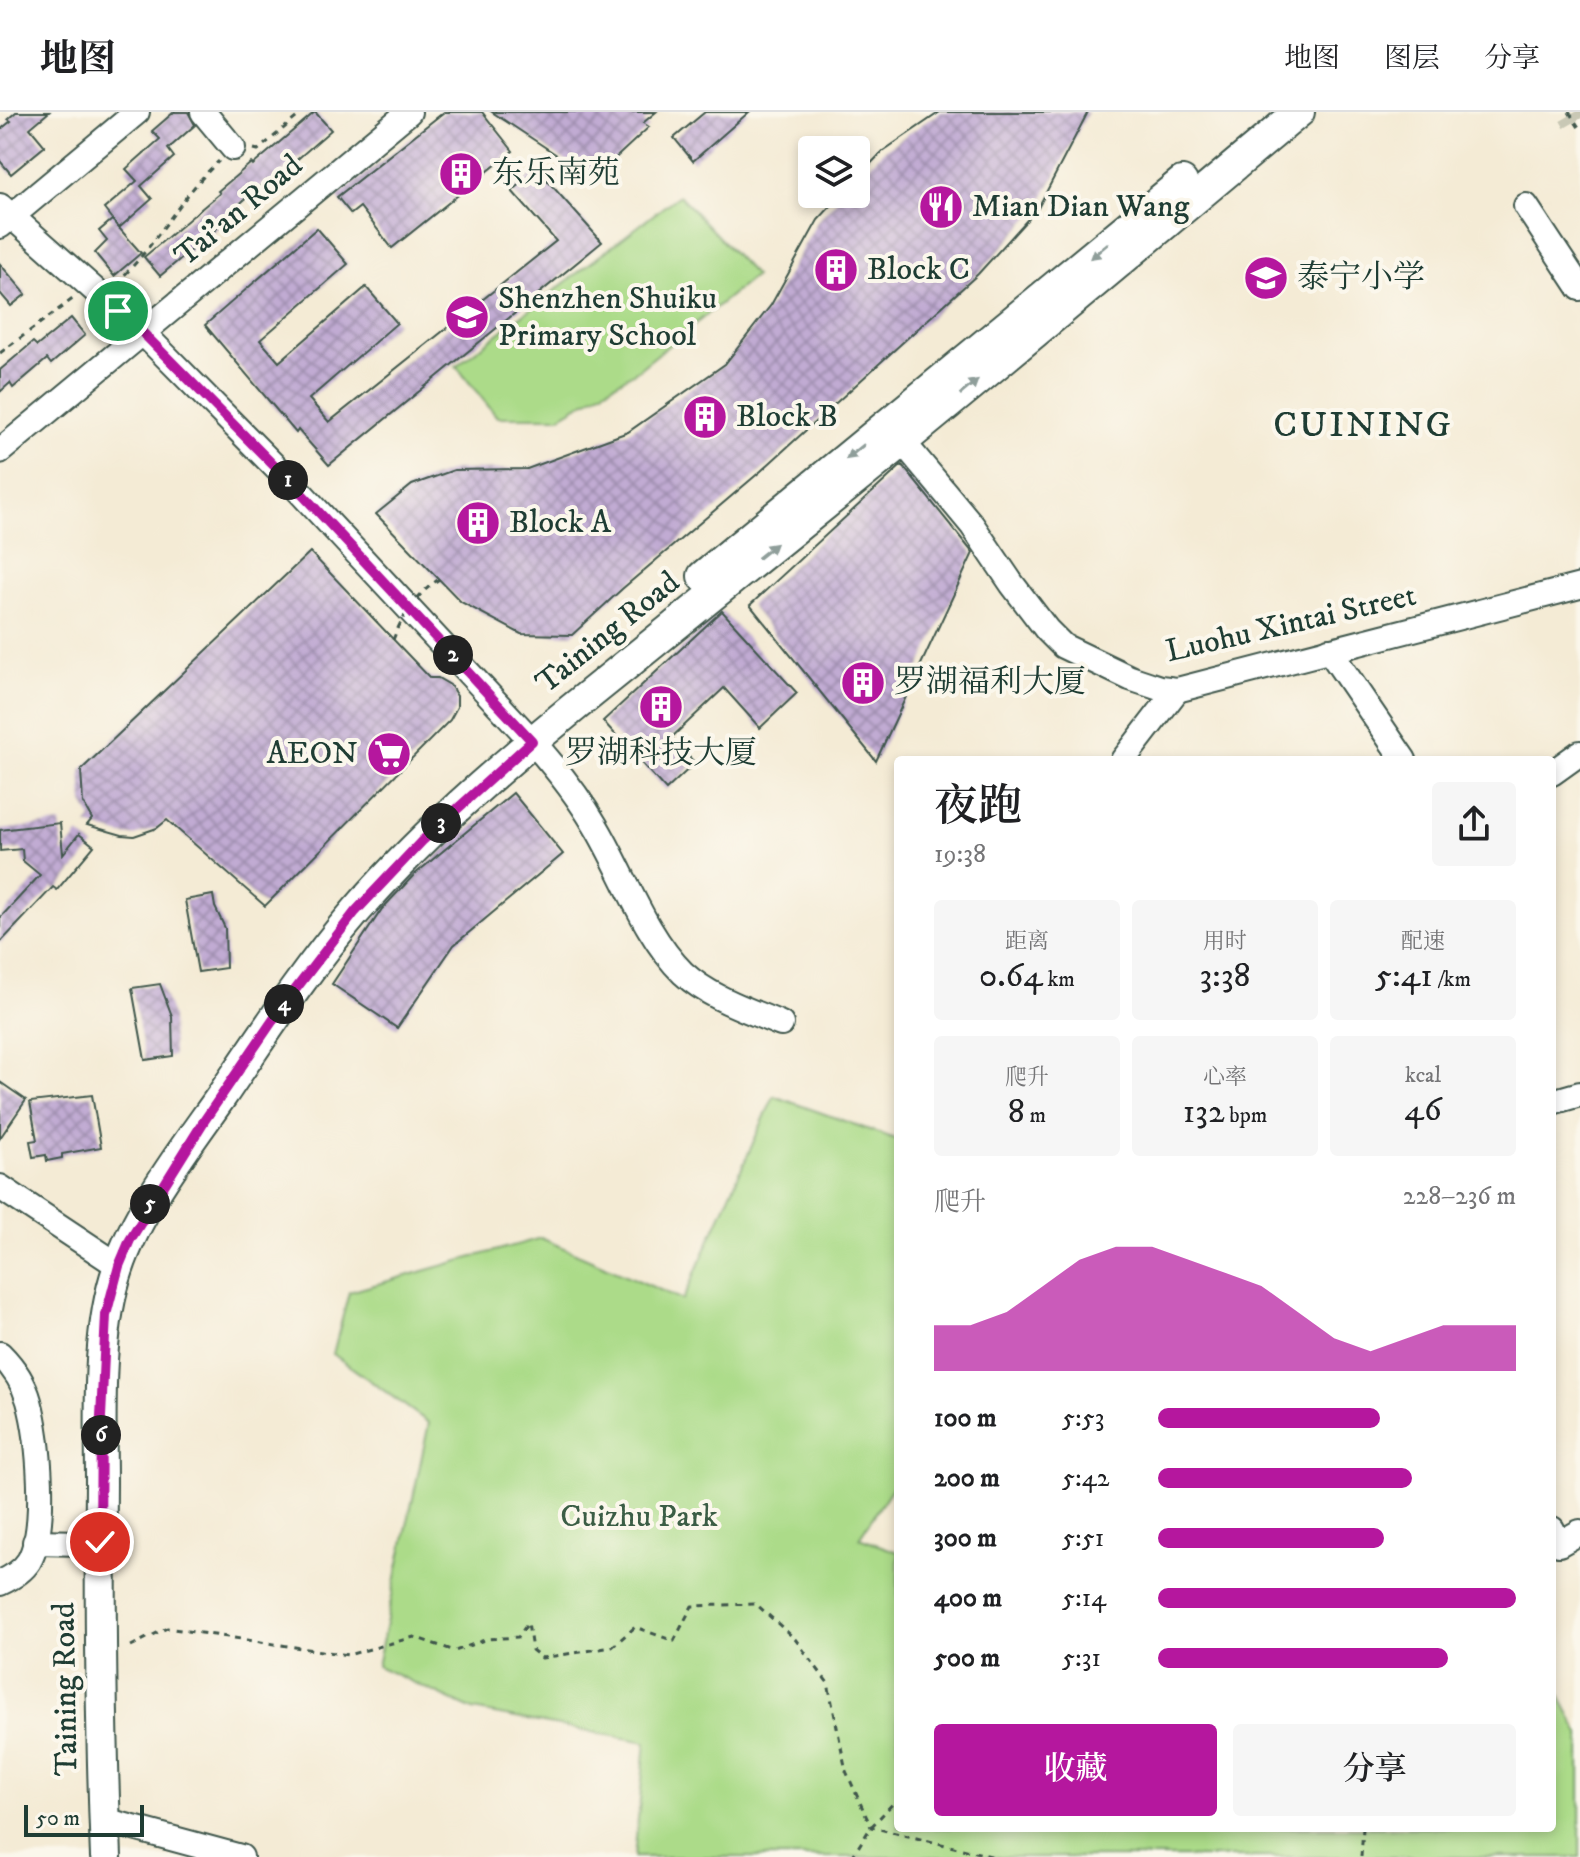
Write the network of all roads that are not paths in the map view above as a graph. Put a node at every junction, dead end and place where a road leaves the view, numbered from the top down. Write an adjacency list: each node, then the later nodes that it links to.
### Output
1 (137, 112): 8 (street)
2 (203, 112): 6 (street)
3 (409, 112): 10 (street, Tai'an Road)
4 (1267, 112): 11 (main road, Taining Road, one-way to 11)
5 (1299, 112): 11 (main road, Taining Road, one-way to 5)
6 (233, 148)
7 (1526, 206): 9 (street)
8 (4, 216): 10 (street)
9 (1580, 288)
10 (143, 333): 12 (street, Tai'an Road); 16 (street)
11 (895, 434): 15 (street, Luohu Xintai Street); 16 (main road, Taining Road)
12 (0, 451)
13 (1580, 586): 14 (street, Luohu Xintai Street)
14 (1329, 650): 15 (street, Luohu Xintai Street); 19 (street)
15 (1177, 690): 18 (street)
16 (526, 734): 21 (street); 25 (main road, Taining Road)
17 (1580, 753): 20 (street)
18 (1126, 756)
19 (1401, 756)
20 (1556, 770)
21 (781, 1024)
22 (1580, 1094): 23 (street)
23 (1556, 1101)
24 (0, 1187): 25 (street)
25 (110, 1261): 30 (main road, Taining Road); 32 (main road, Taining Road)
26 (0, 1354): 29 (street)
27 (1580, 1532): 28 (street)
28 (1556, 1538)
29 (35, 1542): 30 (street); 31 (street)
30 (83, 1543): 33 (main road, Taining Road)
31 (0, 1583)
32 (104, 1820): 34 (main road, Taining Road); 35 (street)
33 (87, 1857)
34 (106, 1857)
35 (241, 1857)

